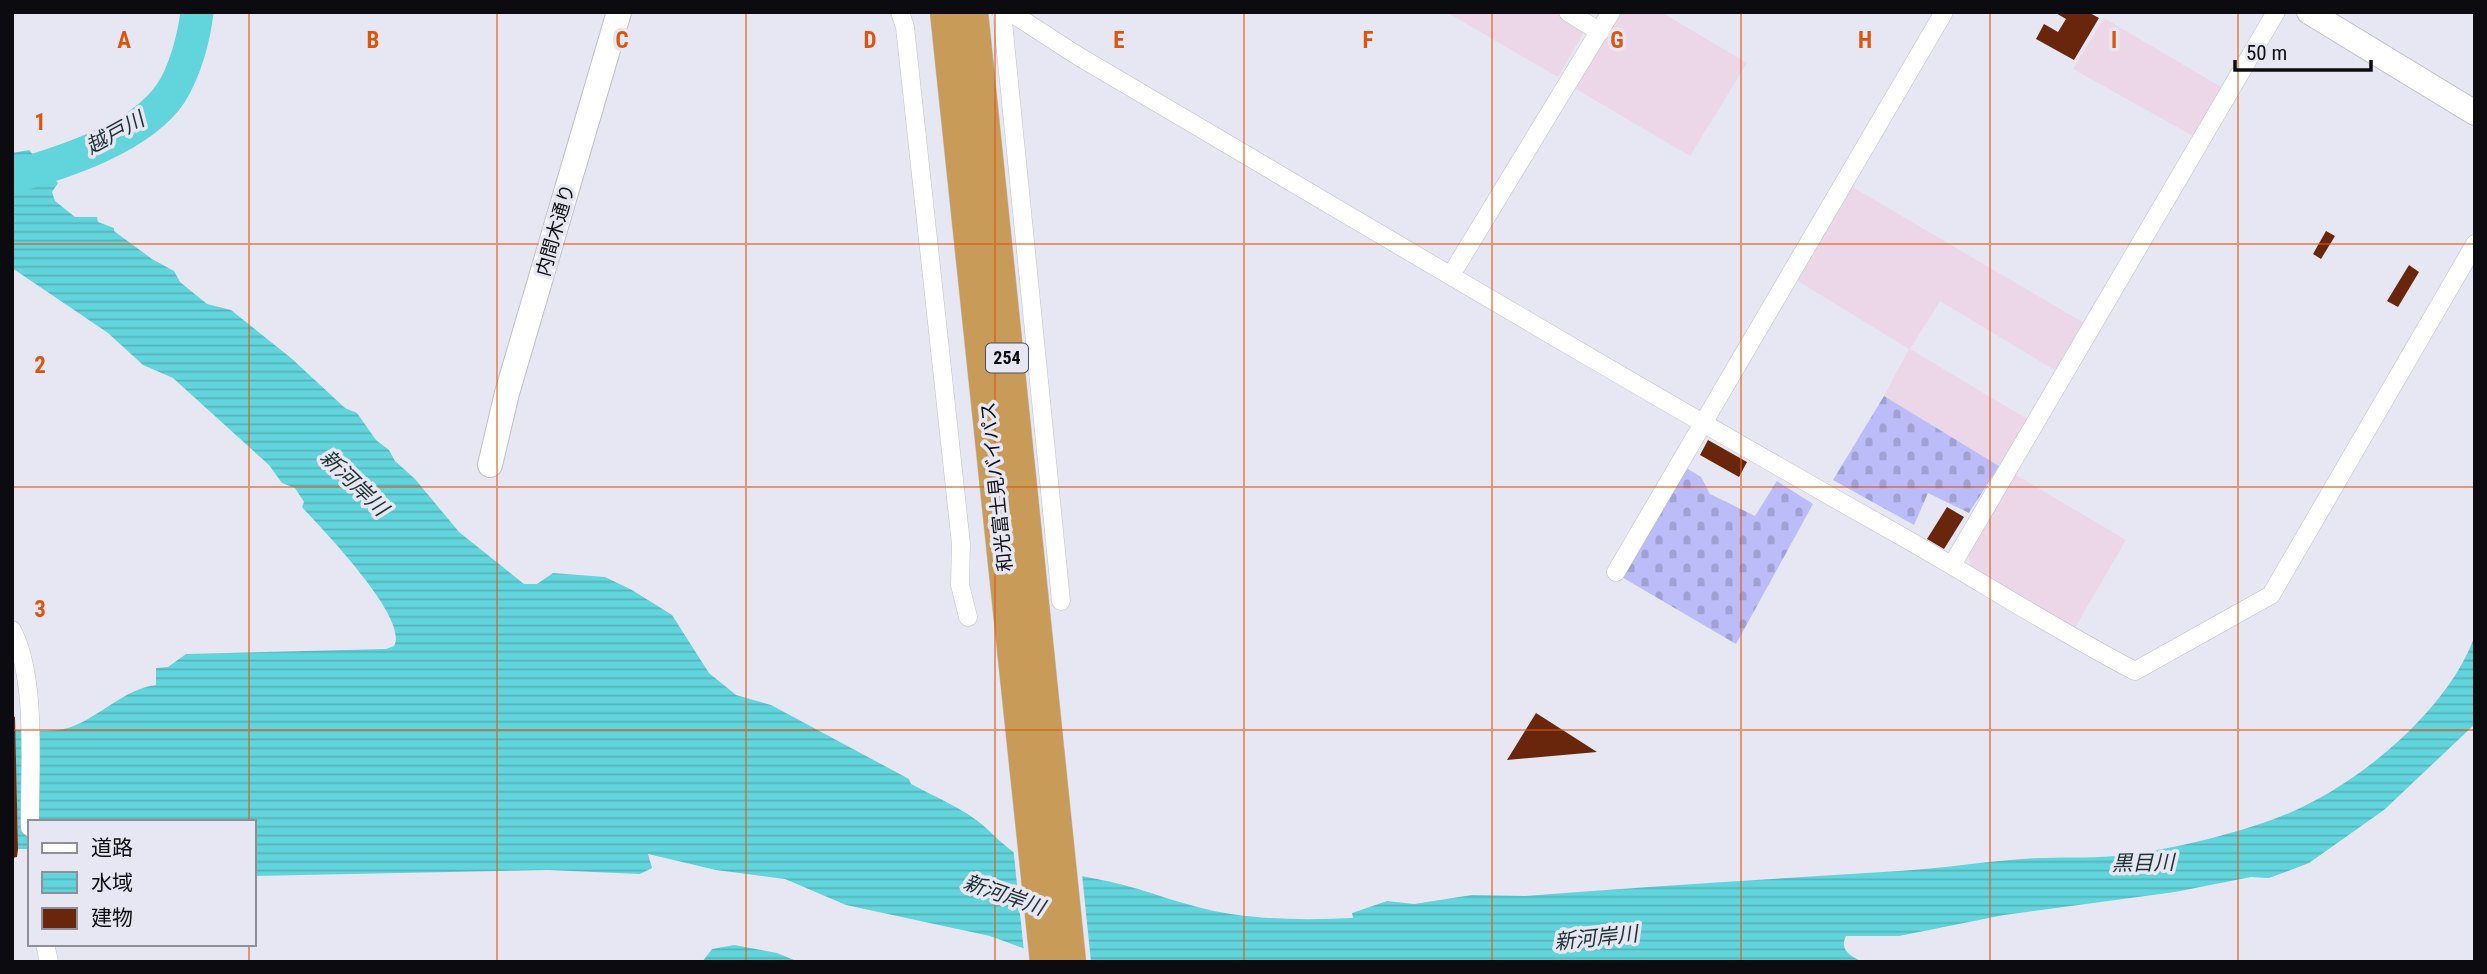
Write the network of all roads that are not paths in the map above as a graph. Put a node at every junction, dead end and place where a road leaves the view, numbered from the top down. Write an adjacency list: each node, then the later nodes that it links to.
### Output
1 (619, 12): 17 (street, 内間木通り)
2 (900, 12): 21 (street)
3 (946, 12): 23 (highway, 和光富士見バイパス / 254)
4 (972, 12): 23 (highway, 和光富士見バイパス / 254)
5 (1002, 12): 20 (street)
6 (1010, 12): 15 (street)
7 (1568, 12): 12 (street)
8 (1611, 12): 12 (street)
9 (1944, 12): 16 (street)
10 (2277, 12): 18 (street)
11 (2309, 12): 13 (street)
12 (1600, 32): 15 (street)
13 (2475, 113)
14 (2475, 244): 18 (street)
15 (1451, 275): 16 (street)
16 (1700, 424): 18 (street); 19 (street)
17 (492, 457)
18 (1952, 565)
19 (1616, 572)
20 (1061, 601)
21 (968, 617)
22 (12, 630): 24 (street)
23 (1030, 697): 25 (highway, 和光富士見バイパス / 254); 26 (highway, 和光富士見バイパス / 254)
24 (30, 820)
25 (1046, 962)
26 (1070, 962)

